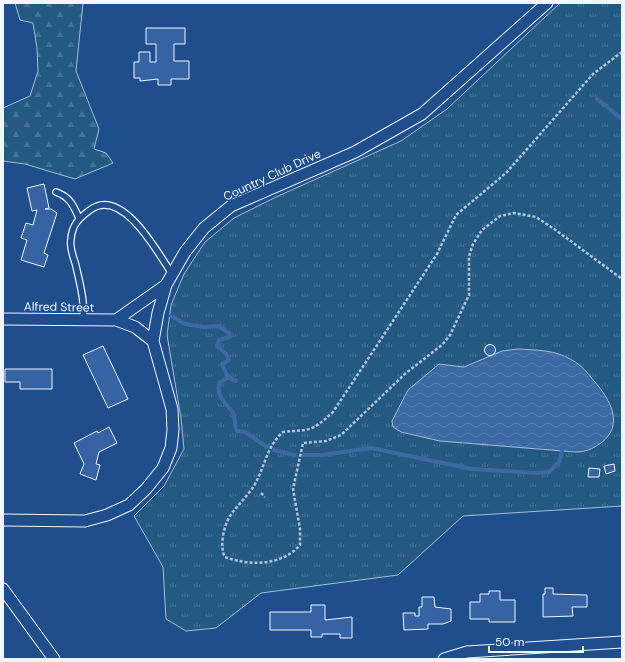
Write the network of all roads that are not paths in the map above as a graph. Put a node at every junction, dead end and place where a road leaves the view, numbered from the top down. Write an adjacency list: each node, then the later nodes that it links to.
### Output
1 (547, 3): 2 (street, Country Club Drive)
2 (536, 7): 5 (street, Country Club Drive)
3 (56, 192): 4 (lane)
4 (79, 218): 5 (lane); 8 (lane)
5 (172, 274): 6 (street, Country Club Drive)
6 (166, 285): 9 (street); 10 (street, Country Club Drive)
7 (3, 319): 8 (street, Alfred Street)
8 (83, 320): 9 (street, Alfred Street)
9 (116, 320): 10 (street, Alfred Street)
10 (153, 342): 11 (street, Country Club Drive)
11 (3, 520)
12 (3, 589): 14 (street)
13 (622, 642): 15 (street)
14 (54, 659)
15 (444, 659)

